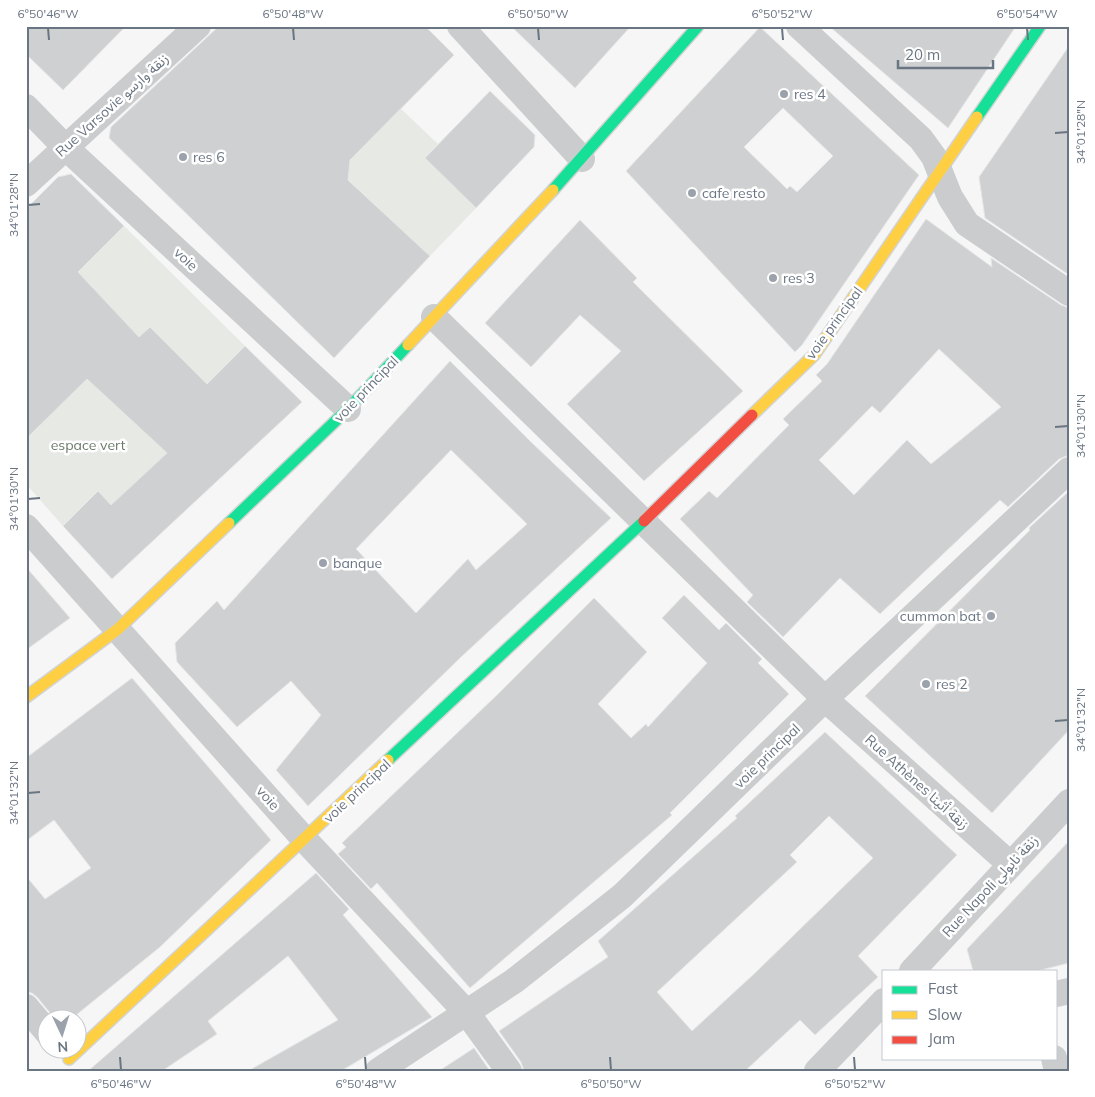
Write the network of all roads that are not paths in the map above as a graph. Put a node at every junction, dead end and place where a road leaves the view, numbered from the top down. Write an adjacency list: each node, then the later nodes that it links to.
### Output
1 (198, 26): 7 (street, Rue Varsovie زنقة وارسو)
2 (460, 26): 8 (street)
3 (698, 26): 8 (street, voie principal)
4 (799, 26): 9 (street)
5 (1040, 26): 9 (street, voie principal)
6 (26, 107): 7 (street, voie)
7 (65, 147): 10 (street, Rue Varsovie زنقة وارسو); 13 (street, voie)
8 (582, 159): 12 (street, voie principal)
9 (940, 171): 11 (street); 15 (street, voie principal)
10 (26, 184)
11 (1069, 293)
12 (434, 317): 13 (street, voie principal); 15 (street)
13 (348, 409): 17 (street, voie principal)
14 (1069, 470): 19 (street, voie principal)
15 (644, 521): 19 (street); 21 (street, voie principal)
16 (26, 527): 17 (street, voie)
17 (118, 629): 18 (street, voie principal); 21 (street, voie)
18 (26, 697)
19 (825, 699): 22 (street, Rue Athènes زنقة أثينا); 26 (street, voie principal)
20 (1069, 802): 22 (street, Rue Napoli زنقة نابولي)
21 (305, 840): 26 (street, voie); 30 (street, voie principal)
22 (1010, 864): 23 (street, Rue Napoli زنقة نابولي)
23 (913, 970)
24 (882, 1003): 29 (street)
25 (26, 1007): 27 (street)
26 (467, 1013): 31 (street, voie principal); 32 (street, voie)
27 (38, 1021)
28 (882, 1032): 29 (street)
29 (847, 1041): 33 (street)
30 (88, 1042)
31 (378, 1071)
32 (509, 1071)
33 (817, 1071)

